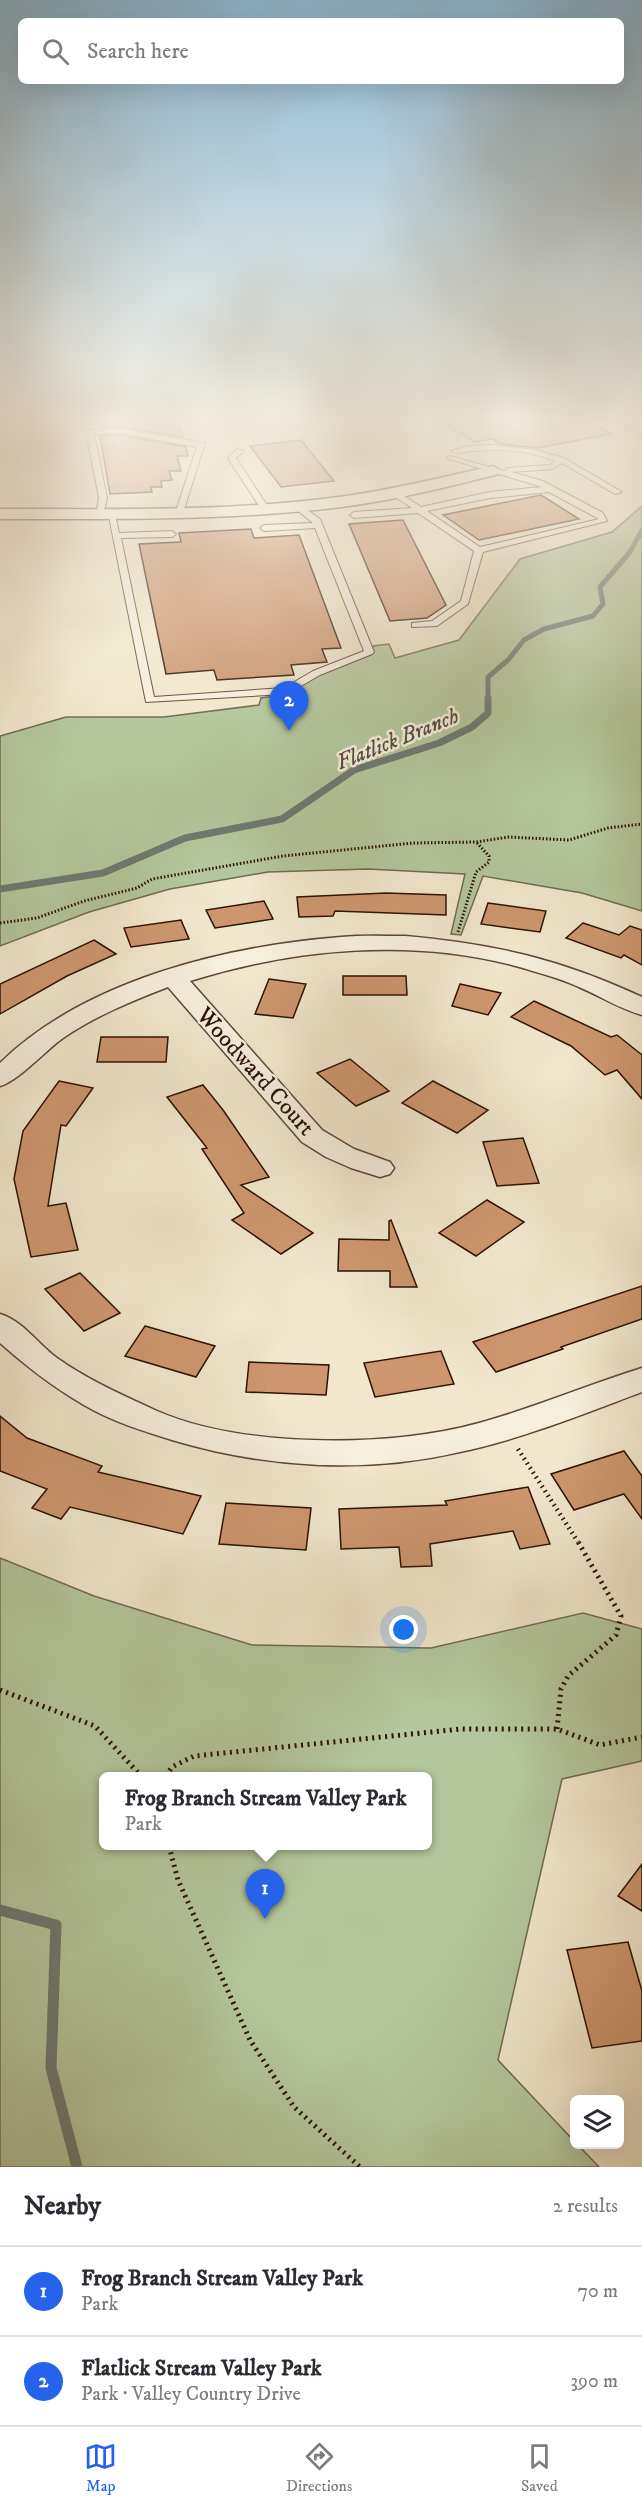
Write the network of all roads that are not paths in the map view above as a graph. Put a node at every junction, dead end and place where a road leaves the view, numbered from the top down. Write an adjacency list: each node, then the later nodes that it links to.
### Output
1 (109, 521): 8 (lane)
2 (317, 521): 5 (lane)
3 (436, 521): 9 (lane)
4 (602, 521): 9 (lane)
5 (318, 525): 6 (lane); 8 (lane)
6 (264, 528)
7 (172, 534): 8 (lane)
8 (116, 536)
9 (479, 550): 10 (lane)
10 (415, 625)
11 (173, 977): 12 (street); 13 (street); 14 (street, Woodward Court)
12 (642, 1007)
13 (0, 1078)
14 (380, 1168)
15 (0, 1325): 16 (street)
16 (642, 1380)

